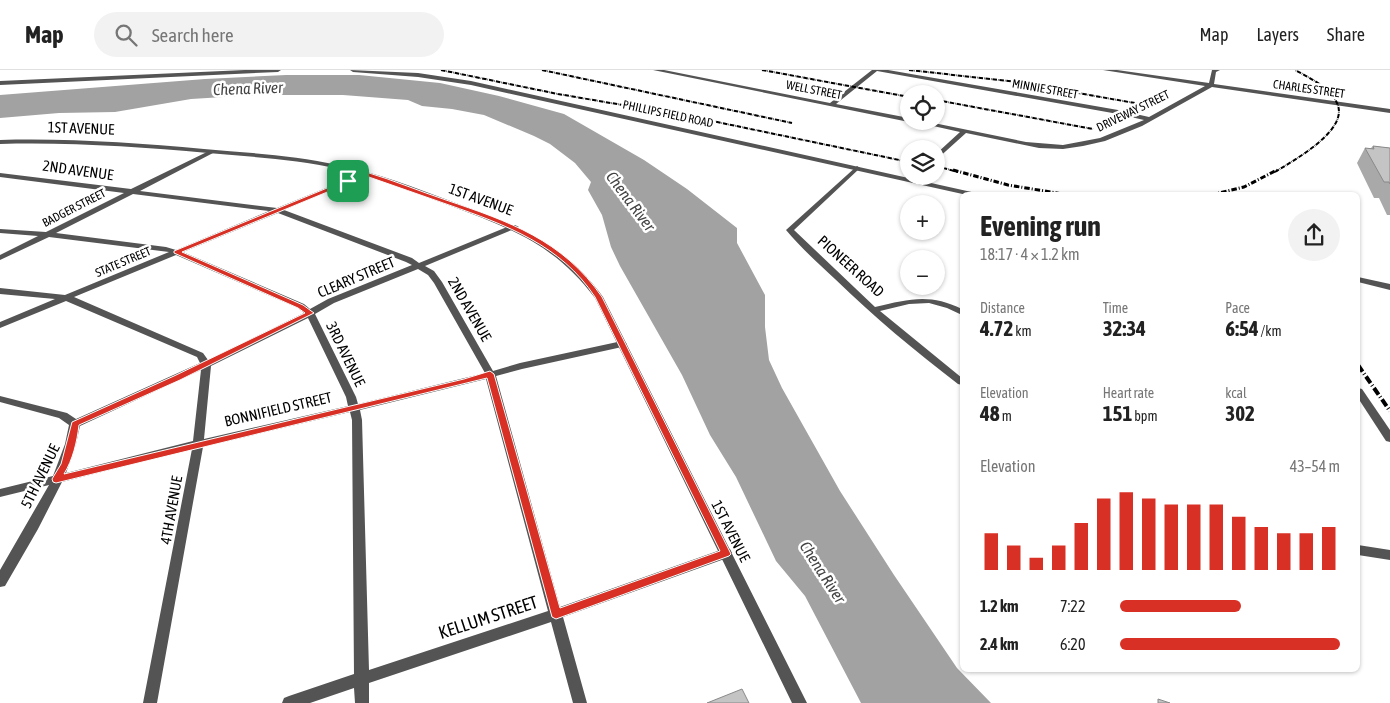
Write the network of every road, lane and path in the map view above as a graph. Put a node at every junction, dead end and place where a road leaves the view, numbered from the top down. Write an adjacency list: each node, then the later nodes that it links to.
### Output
1 (278, 70): 8 (street)
2 (353, 70): 19 (street, PHILLIPS FIELD ROAD)
3 (656, 70): 10 (street, WELL STREET)
4 (875, 70): 10 (street)
5 (879, 70): 13 (street, MINNIE STREET)
6 (1106, 70): 9 (street, CHARLES STREET)
7 (1217, 70): 9 (street)
8 (0, 83)
9 (1211, 85): 11 (street, CHARLES STREET); 13 (street, DRIVEWAY STREET)
10 (832, 105): 12 (street, WELL STREET)
11 (1390, 111)
12 (900, 118)
13 (1148, 120): 15 (street, DRIVEWAY STREET)
14 (945, 127): 15 (street)
15 (964, 131): 17 (street)
16 (0, 142): 18 (street, 1ST AVENUE)
17 (945, 149)
18 (211, 152): 20 (street, 1ST AVENUE); 24 (street, BADGER STREET)
19 (857, 168): 22 (street, PHILLIPS FIELD ROAD); 37 (street, PIONEER ROAD)
20 (366, 174): 26 (street, STATE STREET); 27 (street, 1ST AVENUE)
21 (0, 175): 24 (street, 2ND AVENUE)
22 (900, 176)
23 (938, 185): 25 (street, PHILLIPS FIELD ROAD)
24 (131, 192): 26 (street, 2ND AVENUE); 29 (street, BADGER STREET)
25 (965, 192)
26 (277, 210): 30 (street, STATE STREET); 32 (street, 2ND AVENUE)
27 (515, 227): 32 (street, CLEARY STREET); 41 (street, 1ST AVENUE)
28 (0, 231): 29 (street, 3RD AVENUE)
29 (47, 234): 30 (street, 3RD AVENUE); 31 (street, BADGER STREET)
30 (176, 252): 36 (street, STATE STREET); 39 (street, 3RD AVENUE)
31 (0, 258)
32 (419, 265): 39 (street, CLEARY STREET); 43 (street, 2ND AVENUE)
33 (1360, 280): 34 (street)
34 (1390, 287)
35 (0, 291): 36 (street)
36 (67, 298): 40 (street, STATE STREET); 42 (street)
37 (875, 310): 38 (street); 44 (street, PIONEER ROAD)
38 (960, 311)
39 (310, 313): 42 (street, CLEARY STREET); 47 (street, 3RD AVENUE)
40 (0, 325)
41 (622, 344): 43 (street, BONNIFIELD STREET); 54 (street, 1ST AVENUE)
42 (206, 364): 48 (street, CLEARY STREET); 50 (street, 4TH AVENUE)
43 (490, 374): 47 (street, BONNIFIELD STREET); 57 (street, 2ND AVENUE)
44 (960, 381)
45 (1360, 393): 49 (street)
46 (0, 398): 48 (street)
47 (354, 407): 50 (street, BONNIFIELD STREET); 58 (street, 3RD AVENUE)
48 (75, 424): 51 (street, 5TH AVENUE)
49 (1390, 438)
50 (198, 444): 51 (street, BONNIFIELD STREET); 59 (street, 4TH AVENUE)
51 (56, 479): 52 (street, BONNIFIELD STREET); 56 (street, 5TH AVENUE)
52 (0, 493)
53 (1360, 550): 55 (street)
54 (726, 554): 57 (street, KELLUM STREET); 63 (street, 1ST AVENUE)
55 (1390, 556)
56 (0, 582)
57 (556, 614): 58 (street, KELLUM STREET); 62 (street, 2ND AVENUE)
58 (361, 679): 60 (street, KELLUM STREET); 61 (street, 3RD AVENUE)
59 (150, 703)
60 (289, 703)
61 (362, 703)
62 (580, 703)
63 (800, 703)

